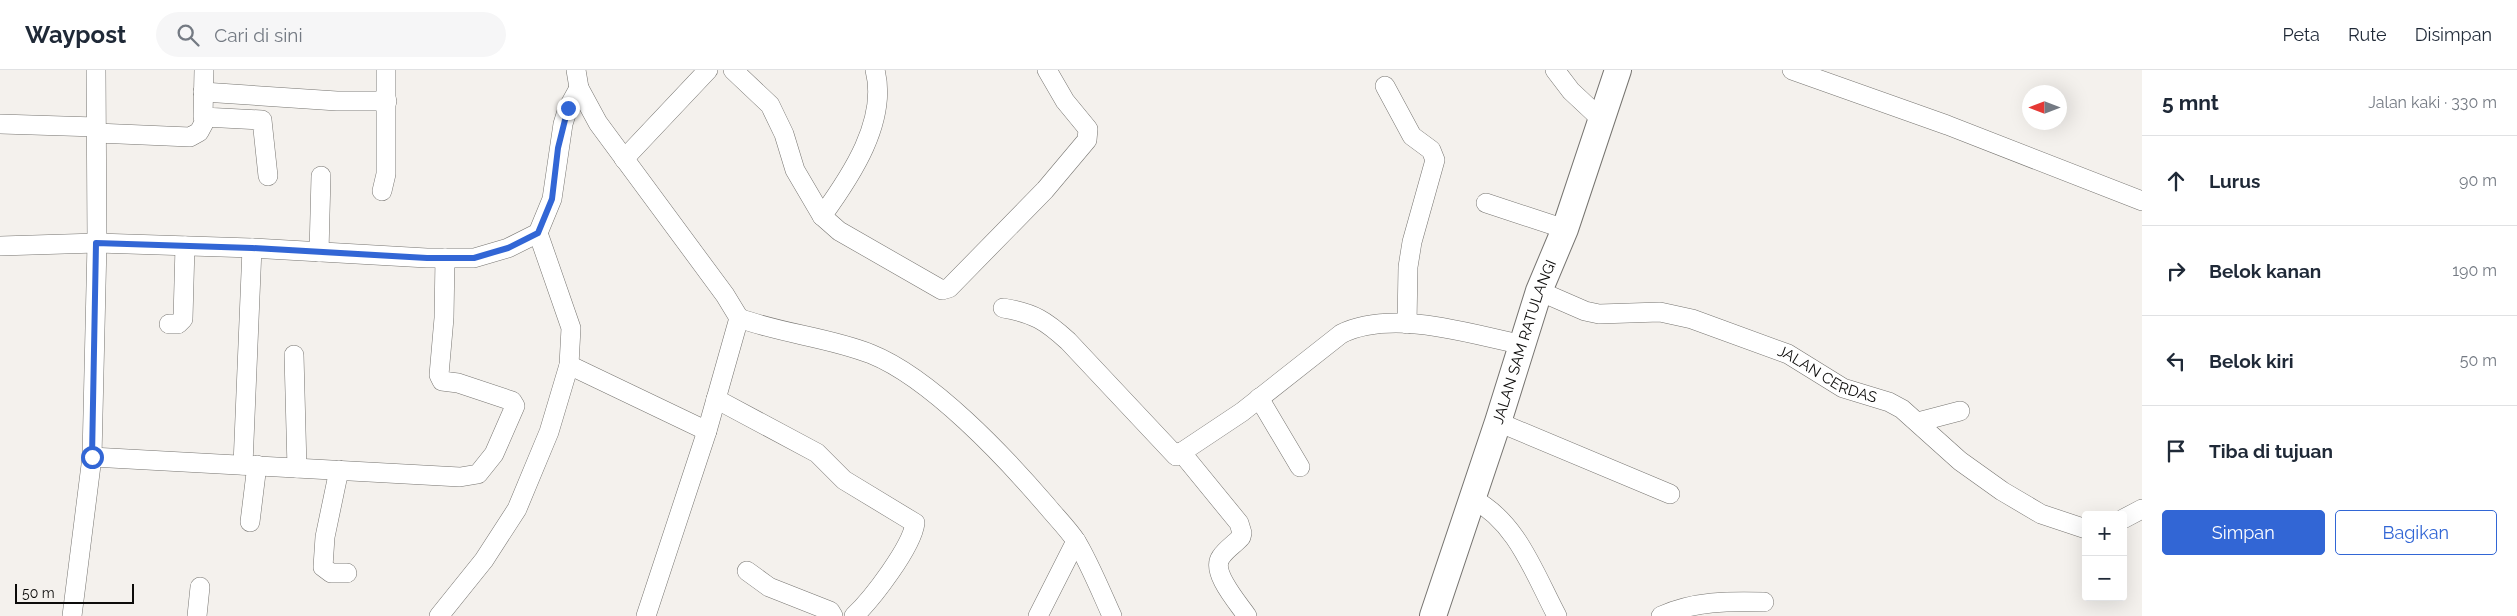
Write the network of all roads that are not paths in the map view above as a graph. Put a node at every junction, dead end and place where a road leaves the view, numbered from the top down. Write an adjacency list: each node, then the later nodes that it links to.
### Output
1 (96, 70): 18 (street)
2 (204, 70): 13 (street)
3 (386, 70): 14 (street)
4 (708, 70): 19 (street)
5 (733, 70): 25 (street)
6 (875, 70): 25 (street)
7 (1047, 70): 25 (street)
8 (1556, 70): 16 (street)
9 (1618, 70): 16 (street, JALAN SAM RATULANGI)
10 (1792, 70): 23 (street)
11 (577, 79): 19 (street); 27 (street)
12 (1385, 86): 38 (street)
13 (203, 92): 14 (street); 15 (street)
14 (387, 101): 22 (street)
15 (206, 119): 18 (street); 20 (street)
16 (1602, 120): 26 (street, JALAN SAM RATULANGI)
17 (0, 124): 18 (street)
18 (96, 130): 28 (street)
19 (624, 159): 36 (street)
20 (268, 176)
21 (321, 176): 32 (street)
22 (382, 191)
23 (2142, 201)
24 (1486, 203): 26 (street)
25 (822, 216)
26 (1565, 229): 34 (street, JALAN SAM RATULANGI)
27 (538, 233): 33 (street); 41 (street)
28 (96, 243): 29 (street); 30 (street); 49 (street)
29 (0, 246)
30 (185, 246): 31 (street); 37 (street)
31 (252, 248): 32 (street); 50 (street)
32 (319, 252): 33 (street)
33 (446, 258): 53 (street)
34 (1539, 291): 39 (street, JALAN SAM RATULANGI); 46 (street, JALAN CERDAS)
35 (1003, 308): 48 (street)
36 (739, 318): 42 (street); 60 (street)
37 (169, 324)
38 (1407, 324): 39 (street); 43 (street)
39 (1522, 345): 45 (street, JALAN SAM RATULANGI)
40 (294, 355): 52 (street)
41 (569, 365): 47 (street); 67 (street)
42 (716, 399): 47 (street); 70 (street)
43 (1251, 405): 48 (street); 51 (street)
44 (1960, 411): 46 (street)
45 (1498, 422): 54 (street); 55 (street, JALAN SAM RATULANGI)
46 (1918, 422): 59 (street, JALAN CERDAS)
47 (707, 430): 68 (street)
48 (1182, 452): 73 (street)
49 (92, 457): 50 (street); 65 (street)
50 (250, 465): 52 (street); 58 (street)
51 (1300, 467)
52 (297, 468): 53 (street)
53 (339, 470): 62 (street)
54 (1670, 494)
55 (1471, 498): 74 (street, JALAN SAM RATULANGI); 75 (street)
56 (2142, 508): 57 (street)
57 (2127, 517)
58 (250, 522)
59 (2082, 528)
60 (1076, 541): 71 (street); 72 (street)
61 (747, 571): 69 (street)
62 (346, 573)
63 (200, 587): 66 (street)
64 (1764, 602): 76 (street)
65 (72, 616)
66 (197, 616)
67 (439, 616)
68 (646, 616)
69 (833, 616)
70 (854, 616)
71 (1038, 616)
72 (1112, 616)
73 (1247, 616)
74 (1432, 616)
75 (1557, 616)
76 (1662, 616)

